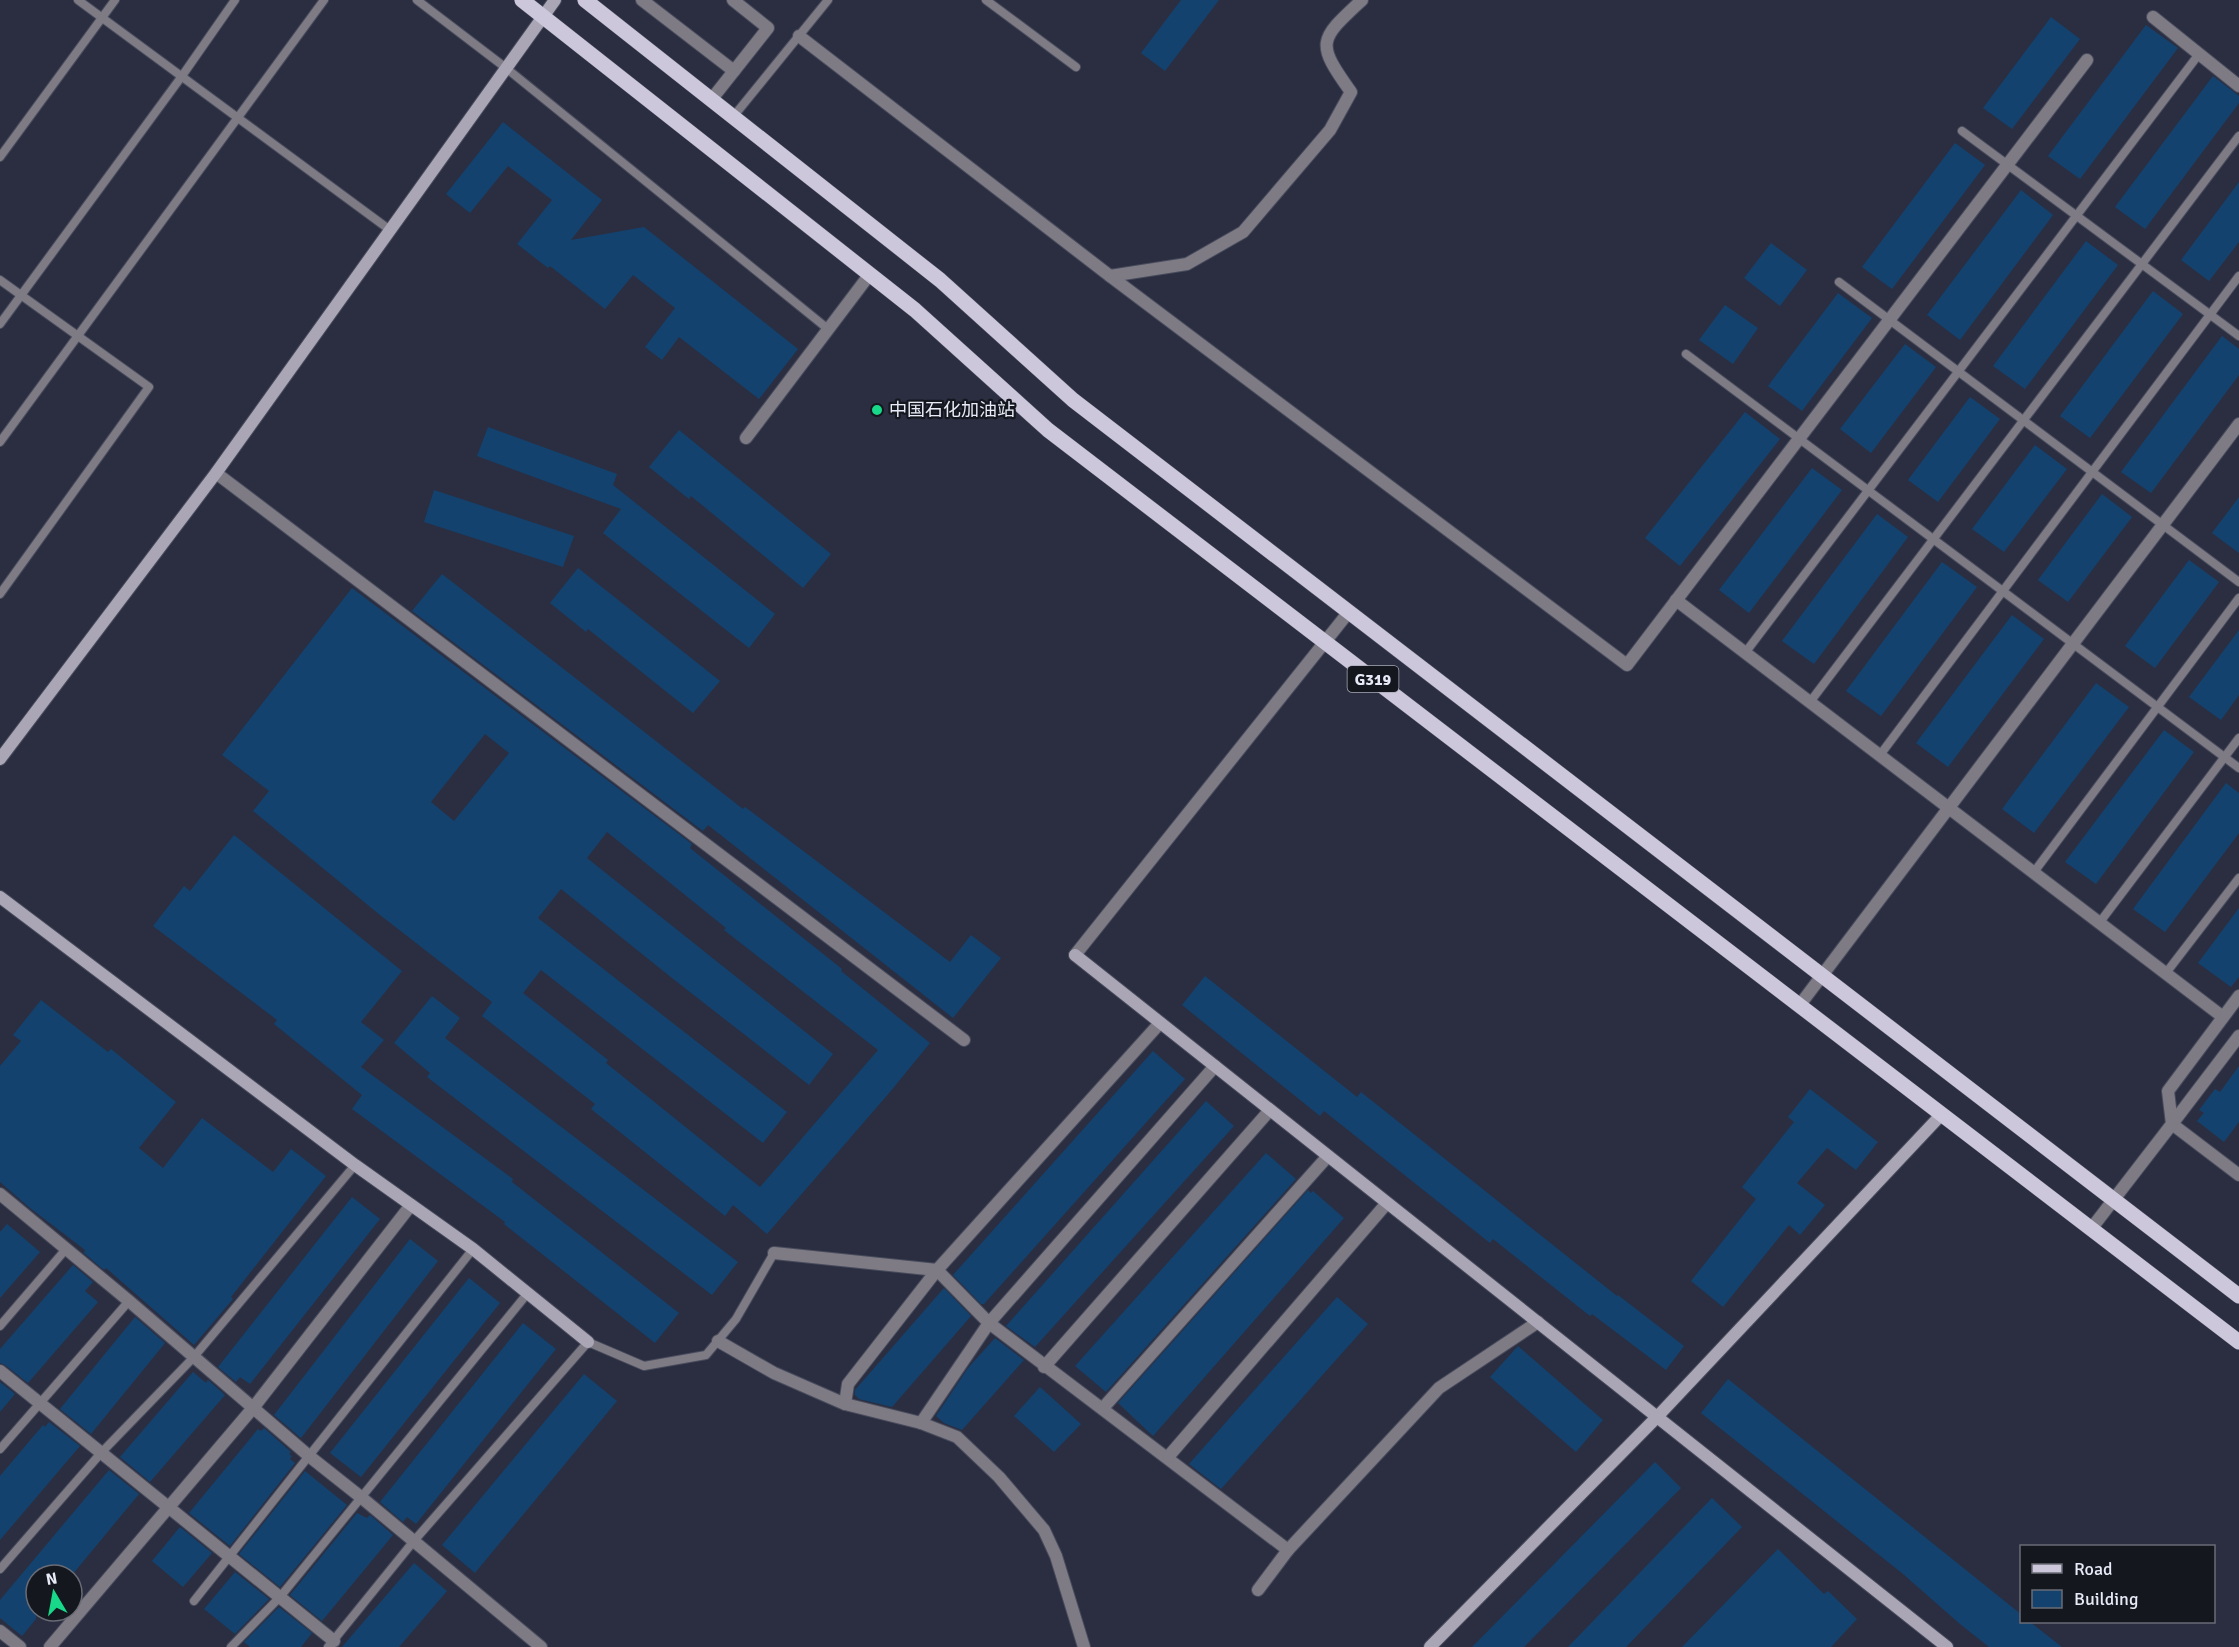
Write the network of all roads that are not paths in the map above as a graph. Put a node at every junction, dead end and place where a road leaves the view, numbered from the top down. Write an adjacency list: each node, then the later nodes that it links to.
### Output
1 (78, 0): 15 (lane)
2 (115, 0): 15 (lane)
3 (235, 0): 23 (lane)
4 (324, 0): 27 (lane)
5 (417, 0): 21 (lane)
6 (522, 0): 14 (main road, G319)
7 (555, 0): 14 (street)
8 (585, 0): 25 (main road, G319)
9 (642, 0): 22 (street)
10 (733, 0): 22 (street)
11 (828, 0): 17 (lane)
12 (986, 0): 20 (lane)
13 (1362, 0): 36 (street)
14 (543, 16): 21 (street); 35 (main road, G319)
15 (102, 18): 23 (lane); 30 (lane)
16 (2152, 18): 18 (street)
17 (799, 36): 26 (lane); 36 (street)
18 (2199, 54): 24 (street); 32 (lane)
19 (2087, 60): 31 (street)
20 (1076, 67)
21 (506, 68): 33 (street); 44 (lane)
22 (734, 71): 25 (street)
23 (182, 76): 27 (lane); 40 (lane)
24 (2239, 86)
25 (711, 100): 26 (main road, G319)
26 (734, 117): 64 (main road, G319)
27 (238, 118): 33 (lane); 45 (lane)
28 (1962, 131): 31 (lane)
29 (2239, 136): 34 (lane)
30 (0, 157)
31 (2006, 165): 32 (lane); 42 (street)
32 (2075, 216): 34 (lane); 48 (lane)
33 (390, 230): 55 (street)
34 (2141, 265): 41 (lane); 49 (lane)
35 (870, 274): 44 (street); 65 (main road, G319)
36 (1110, 276): 63 (street)
37 (2239, 276): 41 (lane)
38 (0, 280): 40 (lane)
39 (1839, 282): 42 (lane)
40 (21, 295): 43 (lane); 45 (lane)
41 (2210, 315): 46 (lane); 54 (lane)
42 (1888, 321): 48 (lane); 52 (street)
43 (0, 324)
44 (828, 329): 51 (street)
45 (77, 335): 53 (lane); 61 (lane)
46 (2239, 336)
47 (1686, 354): 52 (lane)
48 (1957, 372): 49 (lane); 56 (lane)
49 (2022, 421): 54 (lane); 58 (lane)
50 (2239, 424): 57 (street)
51 (746, 438)
52 (1799, 438): 56 (lane); 63 (street)
53 (0, 442)
54 (2090, 472): 57 (lane); 60 (lane)
55 (216, 473): 73 (street); 87 (street)
56 (1867, 489): 58 (lane); 67 (lane)
57 (2162, 526): 59 (lane); 66 (street)
58 (1934, 539): 60 (lane); 68 (lane)
59 (2239, 582)
60 (2003, 592): 66 (lane); 71 (lane)
61 (0, 594)
62 (2239, 598): 69 (lane)
63 (1676, 600): 67 (street)
64 (1348, 613): 65 (street); 81 (main road, G319)
65 (1324, 641): 83 (main road, G319); 85 (street)
66 (2072, 644): 69 (lane); 75 (street)
67 (1745, 652): 68 (street)
68 (1810, 702): 71 (street)
69 (2157, 707): 72 (lane); 76 (lane)
70 (2239, 738): 72 (lane)
71 (1880, 755): 75 (street)
72 (2225, 757): 74 (lane); 79 (lane)
73 (0, 759)
74 (2239, 768)
75 (1949, 807): 76 (street); 81 (street)
76 (2034, 872): 79 (street)
77 (2239, 878): 80 (lane)
78 (0, 897): 93 (street)
79 (2100, 922): 80 (street)
80 (2166, 973): 84 (street)
81 (1821, 976): 83 (street); 96 (main road, G319)
82 (2239, 996): 84 (street)
83 (1799, 1006): 90 (main road, G319)
84 (2223, 1017): 91 (street)
85 (1161, 1023): 88 (street); 103 (street)
86 (2239, 1036): 91 (street)
87 (964, 1040)
88 (1215, 1066): 89 (street); 108 (street)
89 (1270, 1110): 92 (street); 114 (street)
90 (1941, 1115): 99 (main road, G319); 120 (street)
91 (2172, 1124): 94 (street); 96 (street)
92 (1328, 1156): 97 (street); 119 (street)
93 (355, 1165): 98 (street); 113 (lane)
94 (2239, 1175)
95 (0, 1194): 100 (street)
96 (2113, 1199): 99 (street); 105 (main road, G319)
97 (1387, 1203): 107 (street); 125 (street)
98 (411, 1205): 101 (street); 118 (street)
99 (2091, 1229): 112 (main road, G319)
100 (66, 1249): 106 (street); 109 (lane)
101 (472, 1249): 104 (street); 124 (lane)
102 (774, 1253): 103 (street); 110 (lane)
103 (937, 1270): 108 (street); 117 (street)
104 (527, 1294): 111 (street); 126 (lane)
105 (2239, 1296)
106 (129, 1301): 113 (street); 116 (lane)
107 (1538, 1322): 120 (street); 129 (street)
108 (989, 1323): 114 (street); 121 (street)
109 (0, 1326)
110 (718, 1341): 111 (lane); 117 (street)
111 (588, 1342): 128 (lane)
112 (2239, 1342)
113 (193, 1358): 118 (street); 123 (lane)
114 (1044, 1367): 119 (street)
115 (0, 1371): 116 (street)
116 (39, 1404): 122 (lane); 123 (street)
117 (845, 1404): 121 (street)
118 (253, 1408): 124 (street); 127 (street)
119 (1103, 1408): 125 (street)
120 (1657, 1417): 142 (street); 143 (street)
121 (921, 1423): 141 (street)
122 (0, 1449)
123 (101, 1453): 127 (street); 131 (lane)
124 (309, 1456): 126 (street); 130 (lane)
125 (1168, 1457): 129 (street)
126 (362, 1498): 128 (street); 133 (lane)
127 (169, 1507): 130 (street); 139 (street)
128 (413, 1542): 136 (lane); 137 (street)
129 (1288, 1550): 132 (street)
130 (228, 1555): 133 (street); 134 (lane)
131 (0, 1569)
132 (1258, 1590)
133 (280, 1597): 136 (street); 140 (lane)
134 (194, 1601)
135 (0, 1631): 138 (street)
136 (331, 1644)
137 (536, 1646)
138 (20, 1647)
139 (50, 1647)
140 (231, 1647)
141 (1084, 1647)
142 (1430, 1647)
143 (1947, 1647)

